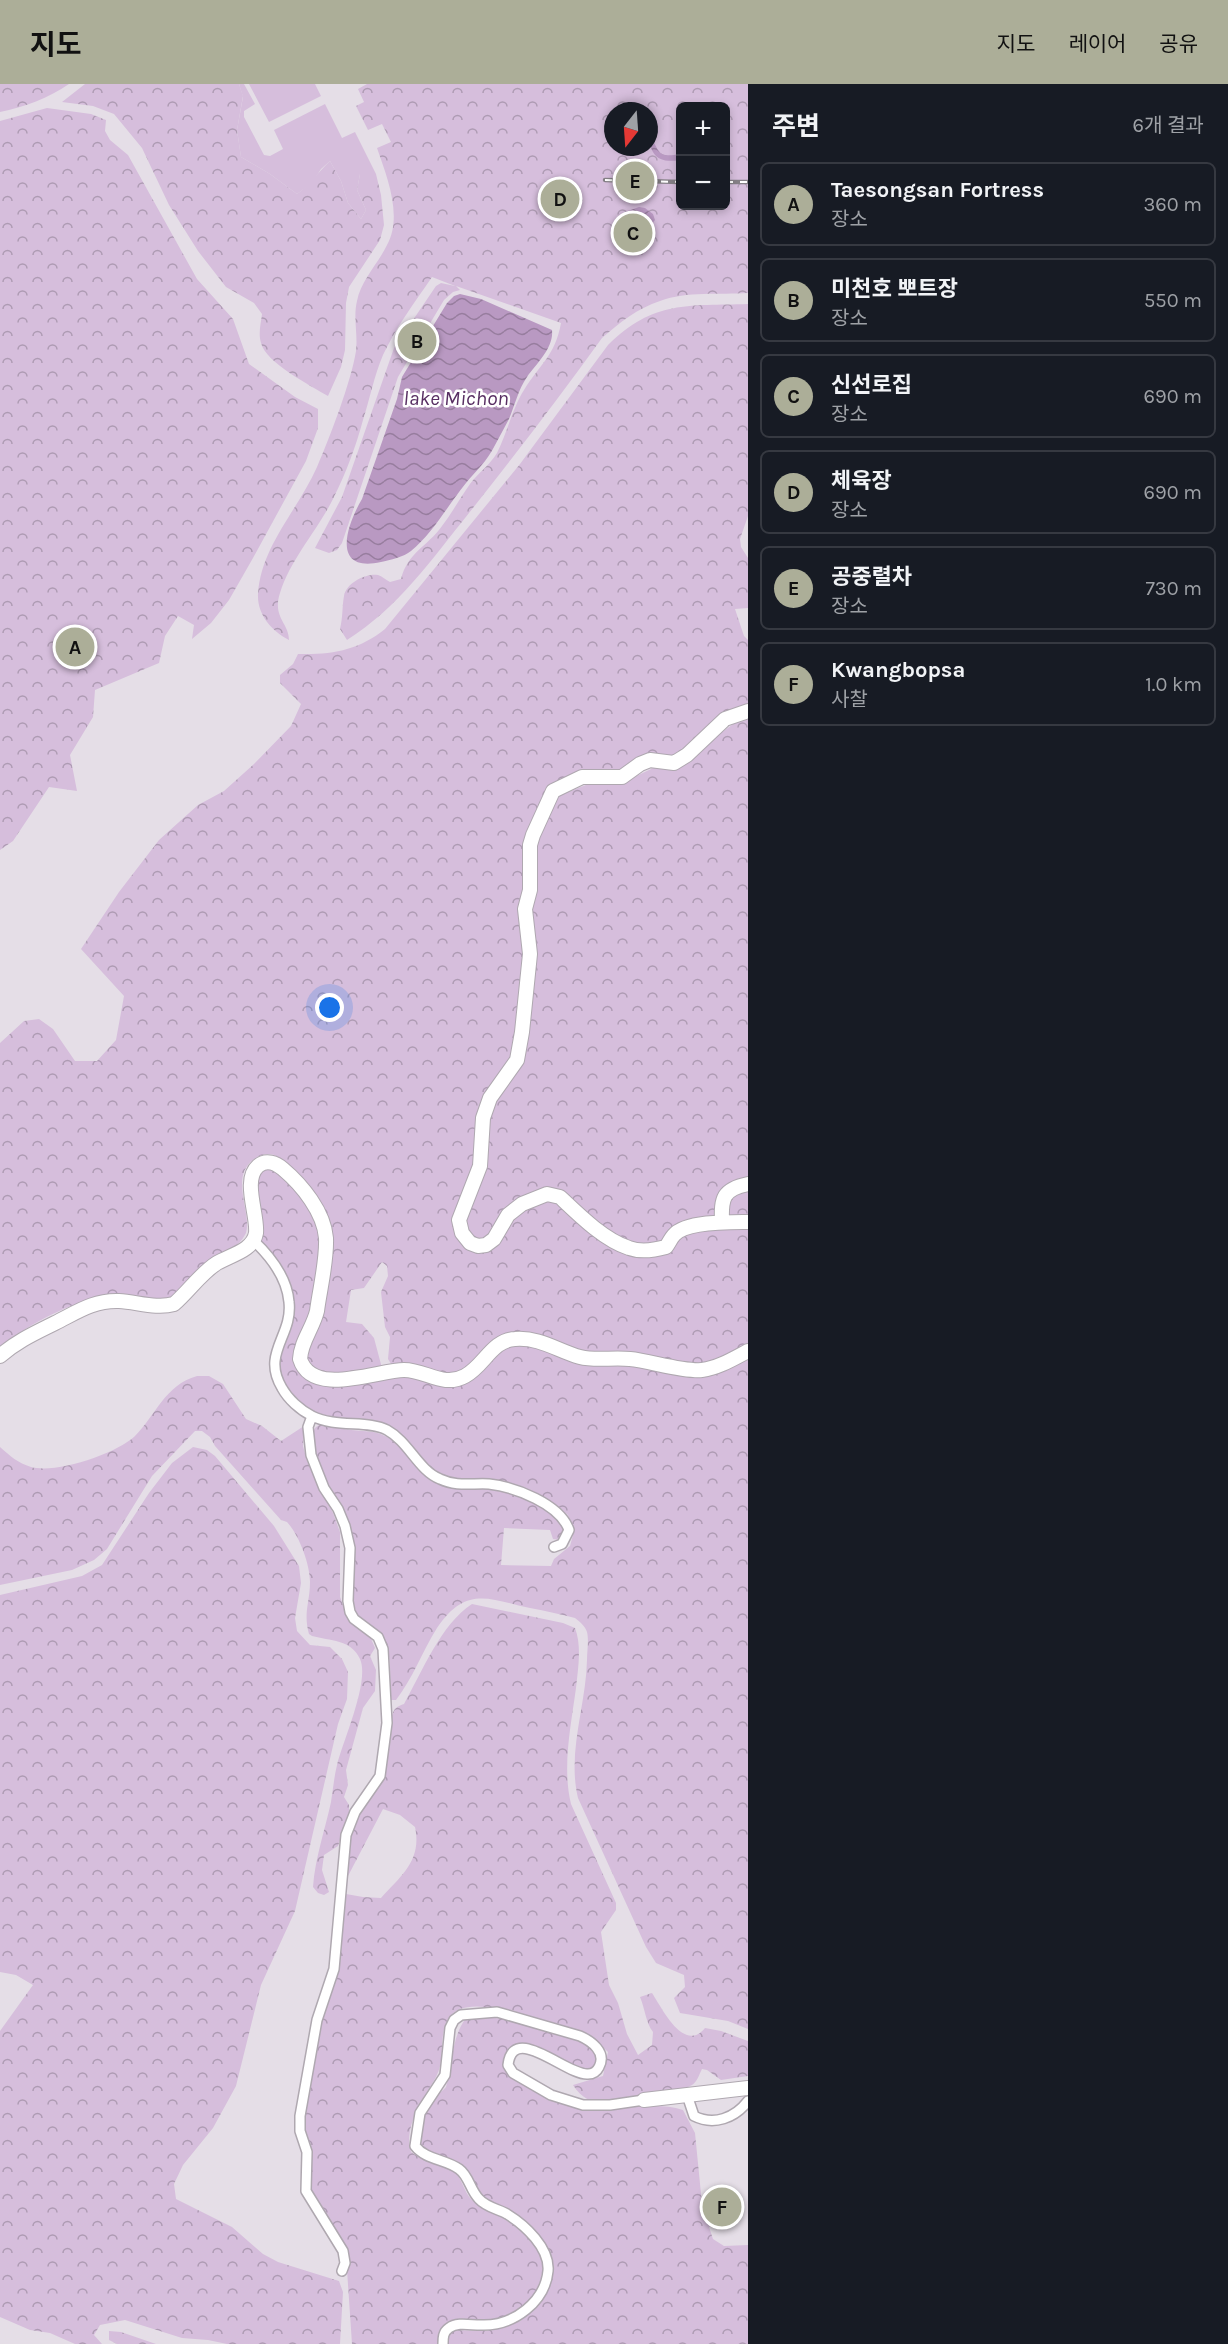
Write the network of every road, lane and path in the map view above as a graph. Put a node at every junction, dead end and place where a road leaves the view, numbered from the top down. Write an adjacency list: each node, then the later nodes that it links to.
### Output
1 (748, 711): 3 (street)
2 (748, 1184): 3 (street)
3 (722, 1222): 4 (street)
4 (748, 1222)
5 (253, 1240): 6 (street); 7 (street); 8 (street)
6 (748, 1352)
7 (0, 1356)
8 (312, 1416): 9 (street); 14 (street)
9 (554, 1547)
10 (748, 2088): 11 (street)
11 (687, 2095): 12 (street); 13 (street)
12 (644, 2100): 15 (street)
13 (748, 2101)
14 (342, 2271)
15 (443, 2344)

